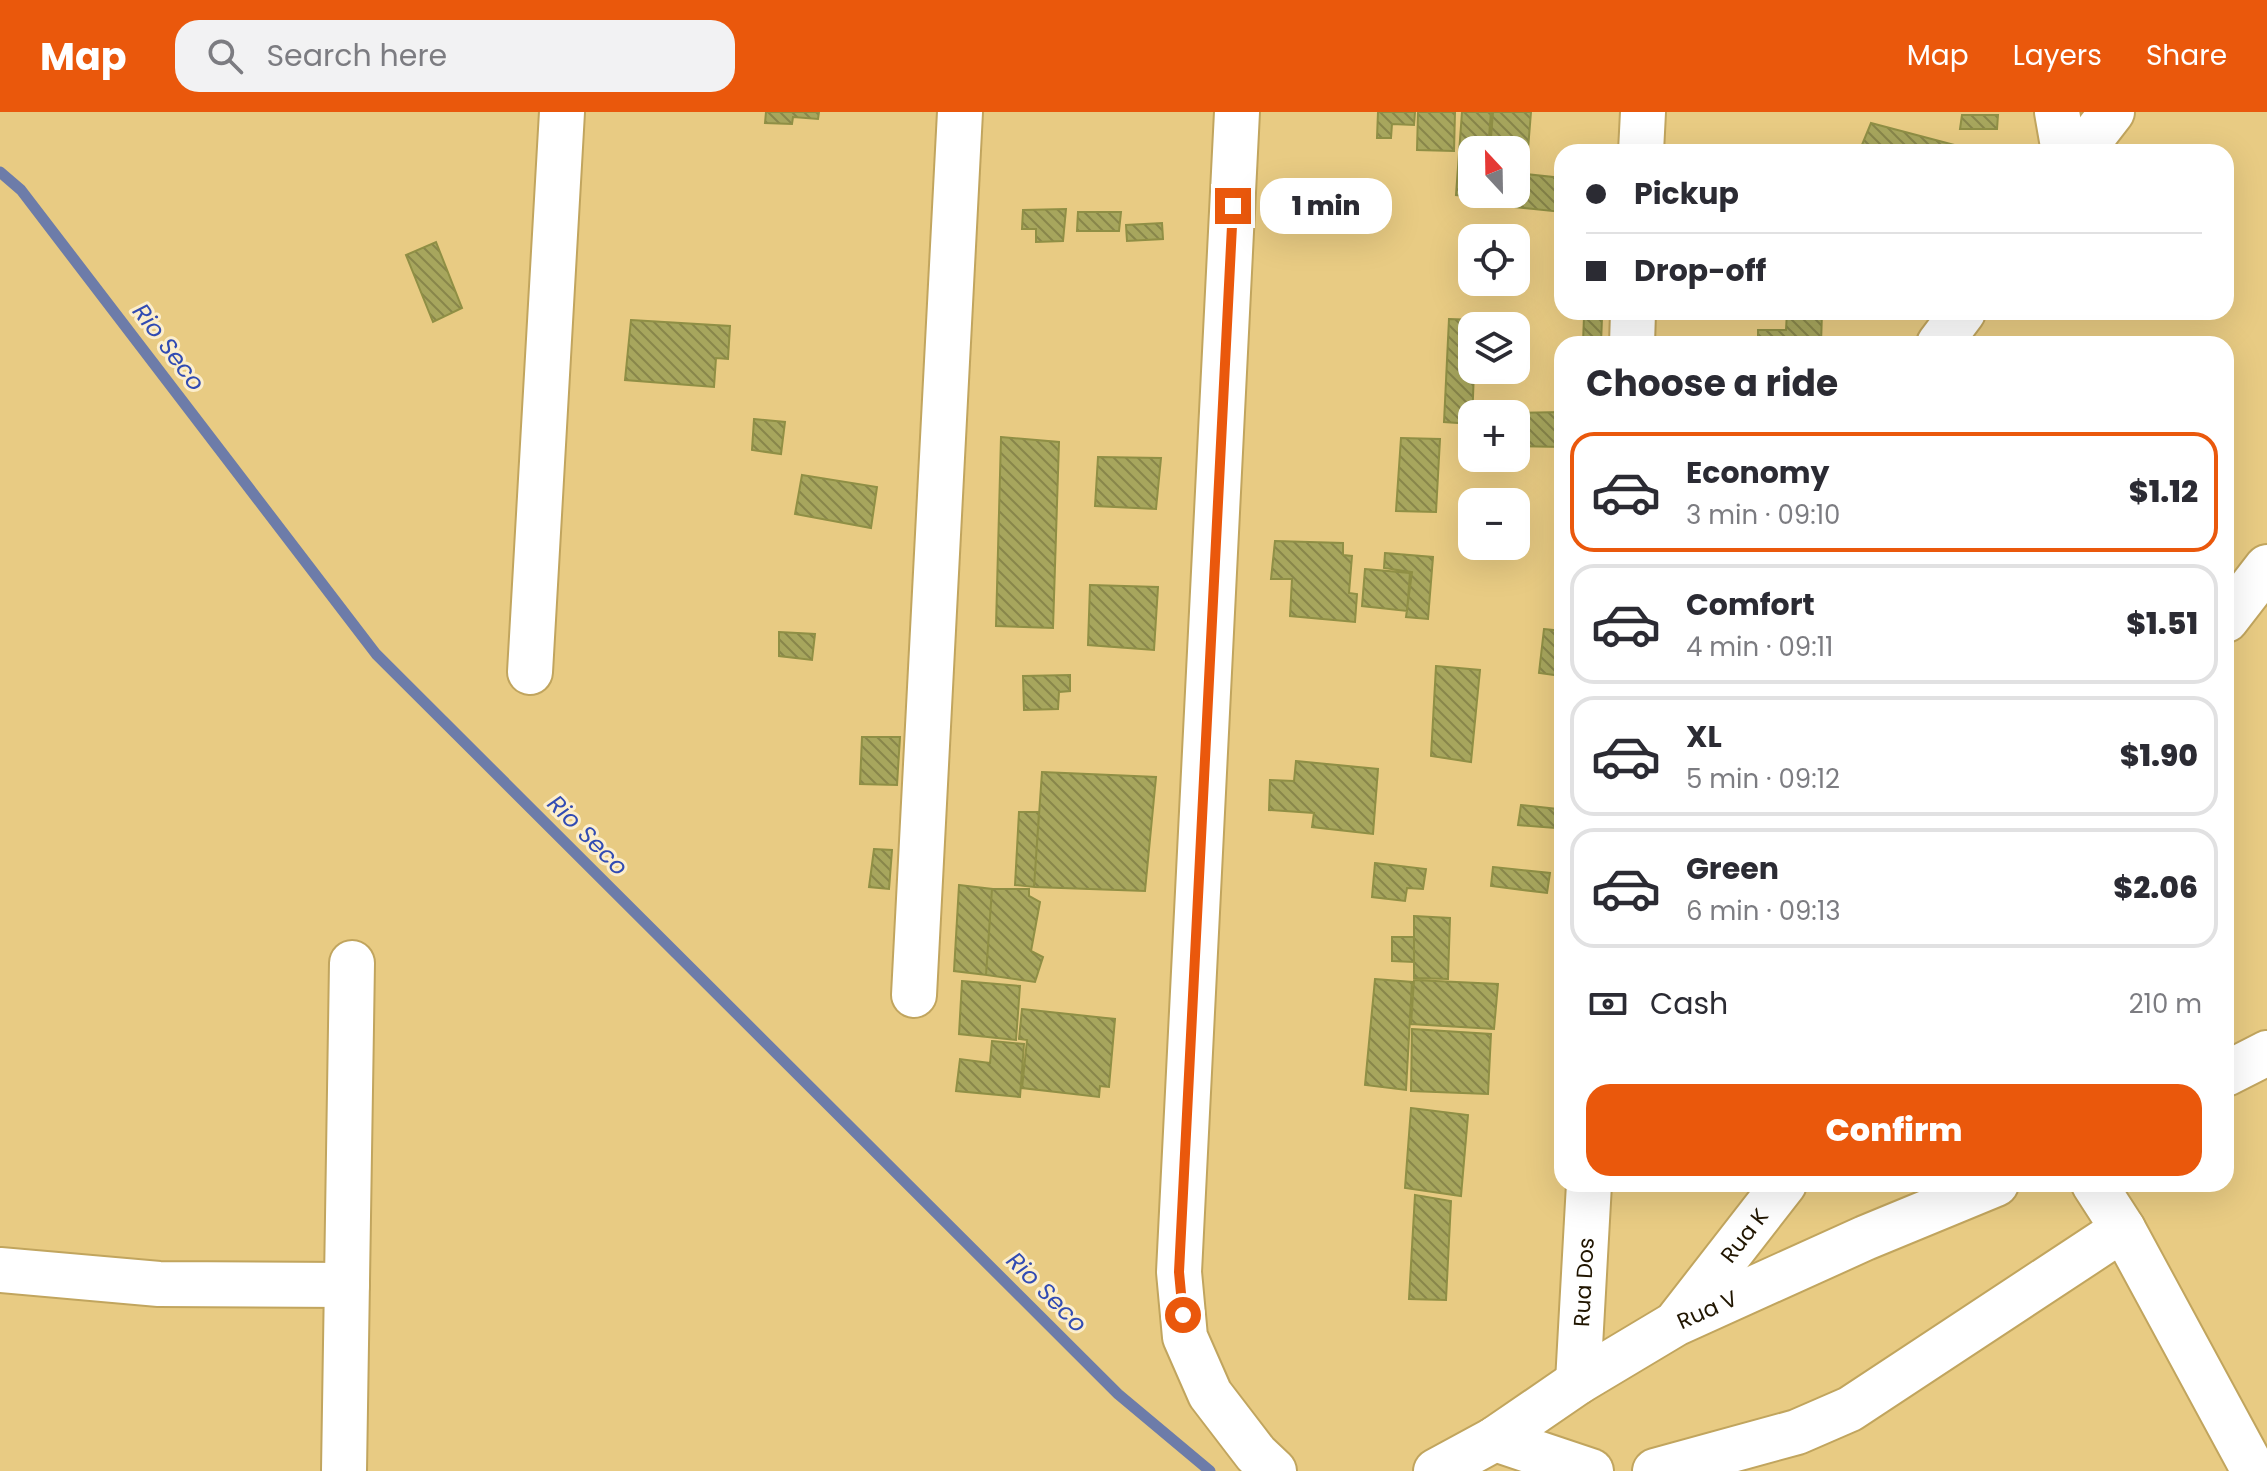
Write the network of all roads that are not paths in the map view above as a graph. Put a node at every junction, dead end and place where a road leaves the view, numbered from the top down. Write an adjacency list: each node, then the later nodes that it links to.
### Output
1 (562, 112): 12 (street)
2 (960, 112): 14 (street)
3 (1237, 112): 28 (street)
4 (1643, 112): 7 (street)
5 (2057, 112): 8 (street)
6 (2112, 112): 9 (street)
7 (1641, 144)
8 (2063, 144)
9 (2087, 144)
10 (2267, 567): 11 (street)
11 (2234, 610)
12 (530, 672)
13 (352, 963): 23 (street)
14 (914, 995)
15 (2267, 1053): 16 (street)
16 (2234, 1070)
17 (1589, 1192): 25 (street, Rua Dos)
18 (1778, 1192): 24 (street, Rua K)
19 (1977, 1192): 24 (street, Rua V)
20 (2099, 1192): 21 (street)
21 (2123, 1229): 31 (street); 32 (street)
22 (0, 1270): 23 (street)
23 (347, 1285): 27 (street)
24 (1675, 1324): 25 (street, Rua V)
25 (1578, 1382): 26 (street, Rua V)
26 (1495, 1439): 29 (street, Rua V); 30 (street)
27 (344, 1471)
28 (1274, 1471)
29 (1436, 1471)
30 (1591, 1471)
31 (1655, 1471)
32 (2254, 1471)

